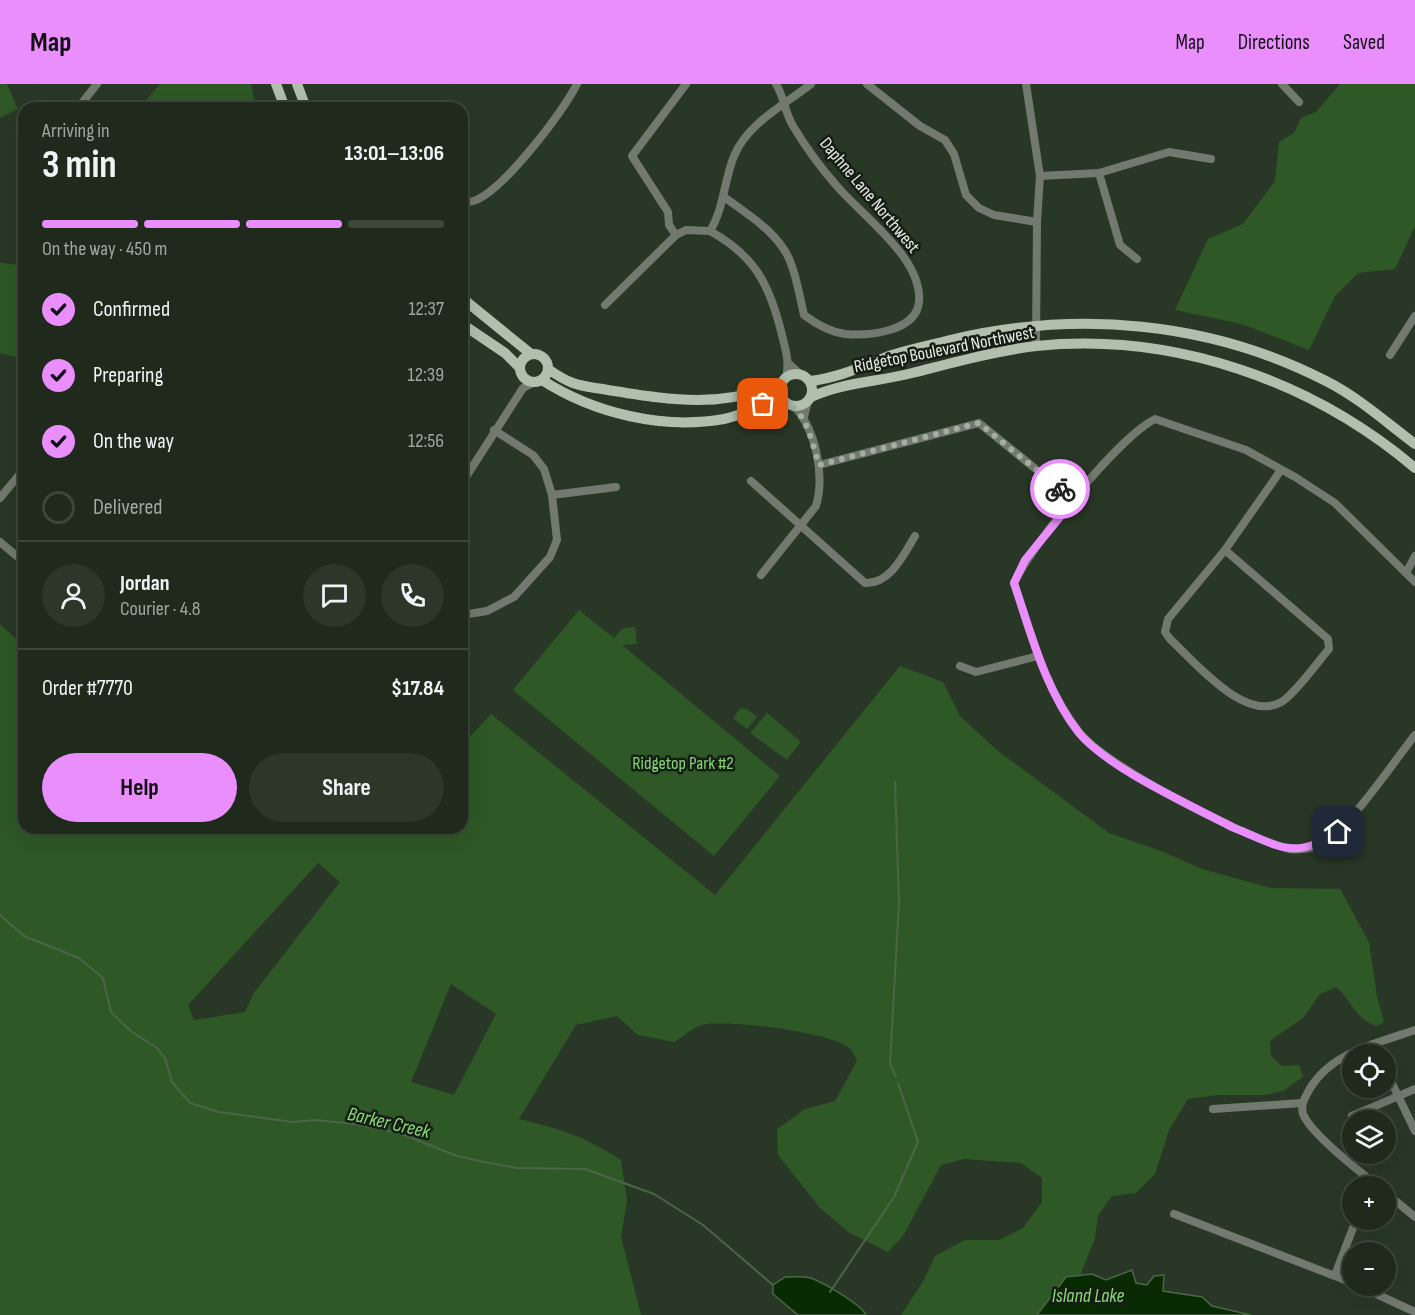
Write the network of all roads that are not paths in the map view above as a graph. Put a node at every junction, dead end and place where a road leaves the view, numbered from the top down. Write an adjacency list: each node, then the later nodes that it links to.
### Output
1 (97, 84): 11 (street)
2 (276, 84): 12 (main road)
3 (297, 84): 13 (main road)
4 (578, 84): 20 (street)
5 (686, 84): 23 (street)
6 (776, 84): 15 (street, Daphne Lane Northwest)
7 (811, 84): 15 (street)
8 (867, 84): 21 (street)
9 (1026, 84): 18 (street)
10 (1282, 84): 14 (street)
11 (83, 102)
12 (283, 102)
13 (304, 102)
14 (1299, 102)
15 (784, 105): 19 (street); 19 (street, Daphne Lane Northwest)
16 (1211, 159): 17 (street)
17 (1099, 173): 18 (street); 24 (street)
18 (1040, 176): 21 (street)
19 (724, 197): 22 (street)
20 (468, 202)
21 (1037, 222): 28 (street)
22 (710, 231): 23 (street); 33 (street)
23 (676, 235): 26 (street)
24 (1137, 259)
25 (468, 303): 31 (main road)
26 (606, 305)
27 (1415, 316): 32 (street)
28 (1037, 324): 30 (street); 39 (main road, Ridgetop Boulevard Northwest); 44 (main road, Ridgetop Boulevard Northwest)
29 (468, 328): 36 (main road)
30 (1036, 346): 40 (main road, Ridgetop Boulevard Northwest); 46 (main road, Ridgetop Boulevard Northwest)
31 (531, 354): 34 (main road); 36 (main road)
32 (1390, 355)
33 (789, 364): 35 (street); 37 (street)
34 (548, 369): 37 (main road); 38 (main road)
35 (800, 374): 37 (main road); 39 (main road)
36 (522, 378): 38 (main road); 43 (street)
37 (784, 380): 41 (main road)
38 (539, 381): 41 (main road)
39 (810, 381): 40 (main road)
40 (810, 399): 41 (main road); 42 (street)
41 (790, 404): 42 (street)
42 (804, 417): 45 (street)
43 (494, 430): 48 (street); 52 (street)
44 (1415, 444)
45 (819, 465): 54 (street); 55 (street)
46 (1415, 468)
47 (1281, 470): 54 (street); 58 (street); 61 (street)
48 (468, 473)
49 (18, 476): 53 (street)
50 (751, 481): 55 (street)
51 (616, 487): 52 (street)
52 (552, 495): 64 (street)
53 (0, 498)
54 (1074, 500): 65 (street)
55 (800, 527): 56 (street); 62 (street)
56 (915, 536)
57 (0, 542): 60 (street)
58 (1225, 550): 58 (street)
59 (1415, 556): 61 (street)
60 (18, 557)
61 (1411, 571): 63 (street)
62 (761, 575)
63 (1415, 582)
64 (468, 614)
65 (1038, 656): 66 (street); 67 (street)
66 (960, 666)
67 (1415, 735)
68 (1415, 1030): 69 (street)
69 (1374, 1044)
70 (1342, 1058): 74 (street)
71 (1415, 1089): 73 (street)
72 (1396, 1091): 73 (street)
73 (1398, 1095): 76 (street); 77 (street)
74 (1302, 1103): 75 (street); 78 (street)
75 (1213, 1109)
76 (1365, 1110)
77 (1415, 1131)
78 (1363, 1176)
79 (1396, 1201): 81 (street)
80 (1174, 1214): 83 (street)
81 (1415, 1217)
82 (1352, 1230): 83 (street)
83 (1335, 1275): 84 (street)
84 (1342, 1278)
85 (1381, 1296): 86 (street)
86 (1415, 1312)

